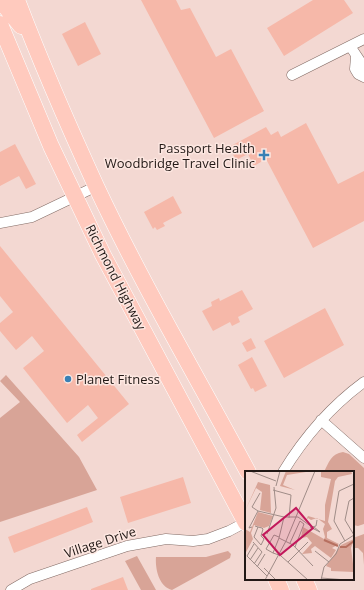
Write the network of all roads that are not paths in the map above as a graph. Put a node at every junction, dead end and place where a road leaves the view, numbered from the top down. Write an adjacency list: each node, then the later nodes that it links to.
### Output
1 (0, 0): 5 (main road)
2 (17, 0): 5 (main road, Richmond Highway)
3 (0, 24): 12 (main road, Richmond Highway)
4 (364, 39): 6 (street)
5 (33, 41): 11 (main road, Richmond Highway)
6 (350, 46): 7 (street); 9 (street)
7 (356, 58): 8 (street); 10 (street)
8 (364, 67)
9 (292, 75)
10 (364, 77)
11 (97, 186): 12 (street); 17 (main road, Richmond Highway)
12 (75, 197): 13 (street); 19 (main road, Richmond Highway)
13 (0, 223)
14 (364, 382): 15 (street)
15 (321, 420): 16 (street); 18 (street)
16 (364, 458)
17 (247, 471)
18 (284, 471)
19 (245, 520)
20 (245, 523): 23 (street, Village Drive)
21 (276, 580): 24 (main road)
22 (305, 580): 25 (main road)
23 (11, 590)
24 (281, 590)
25 (310, 590)

